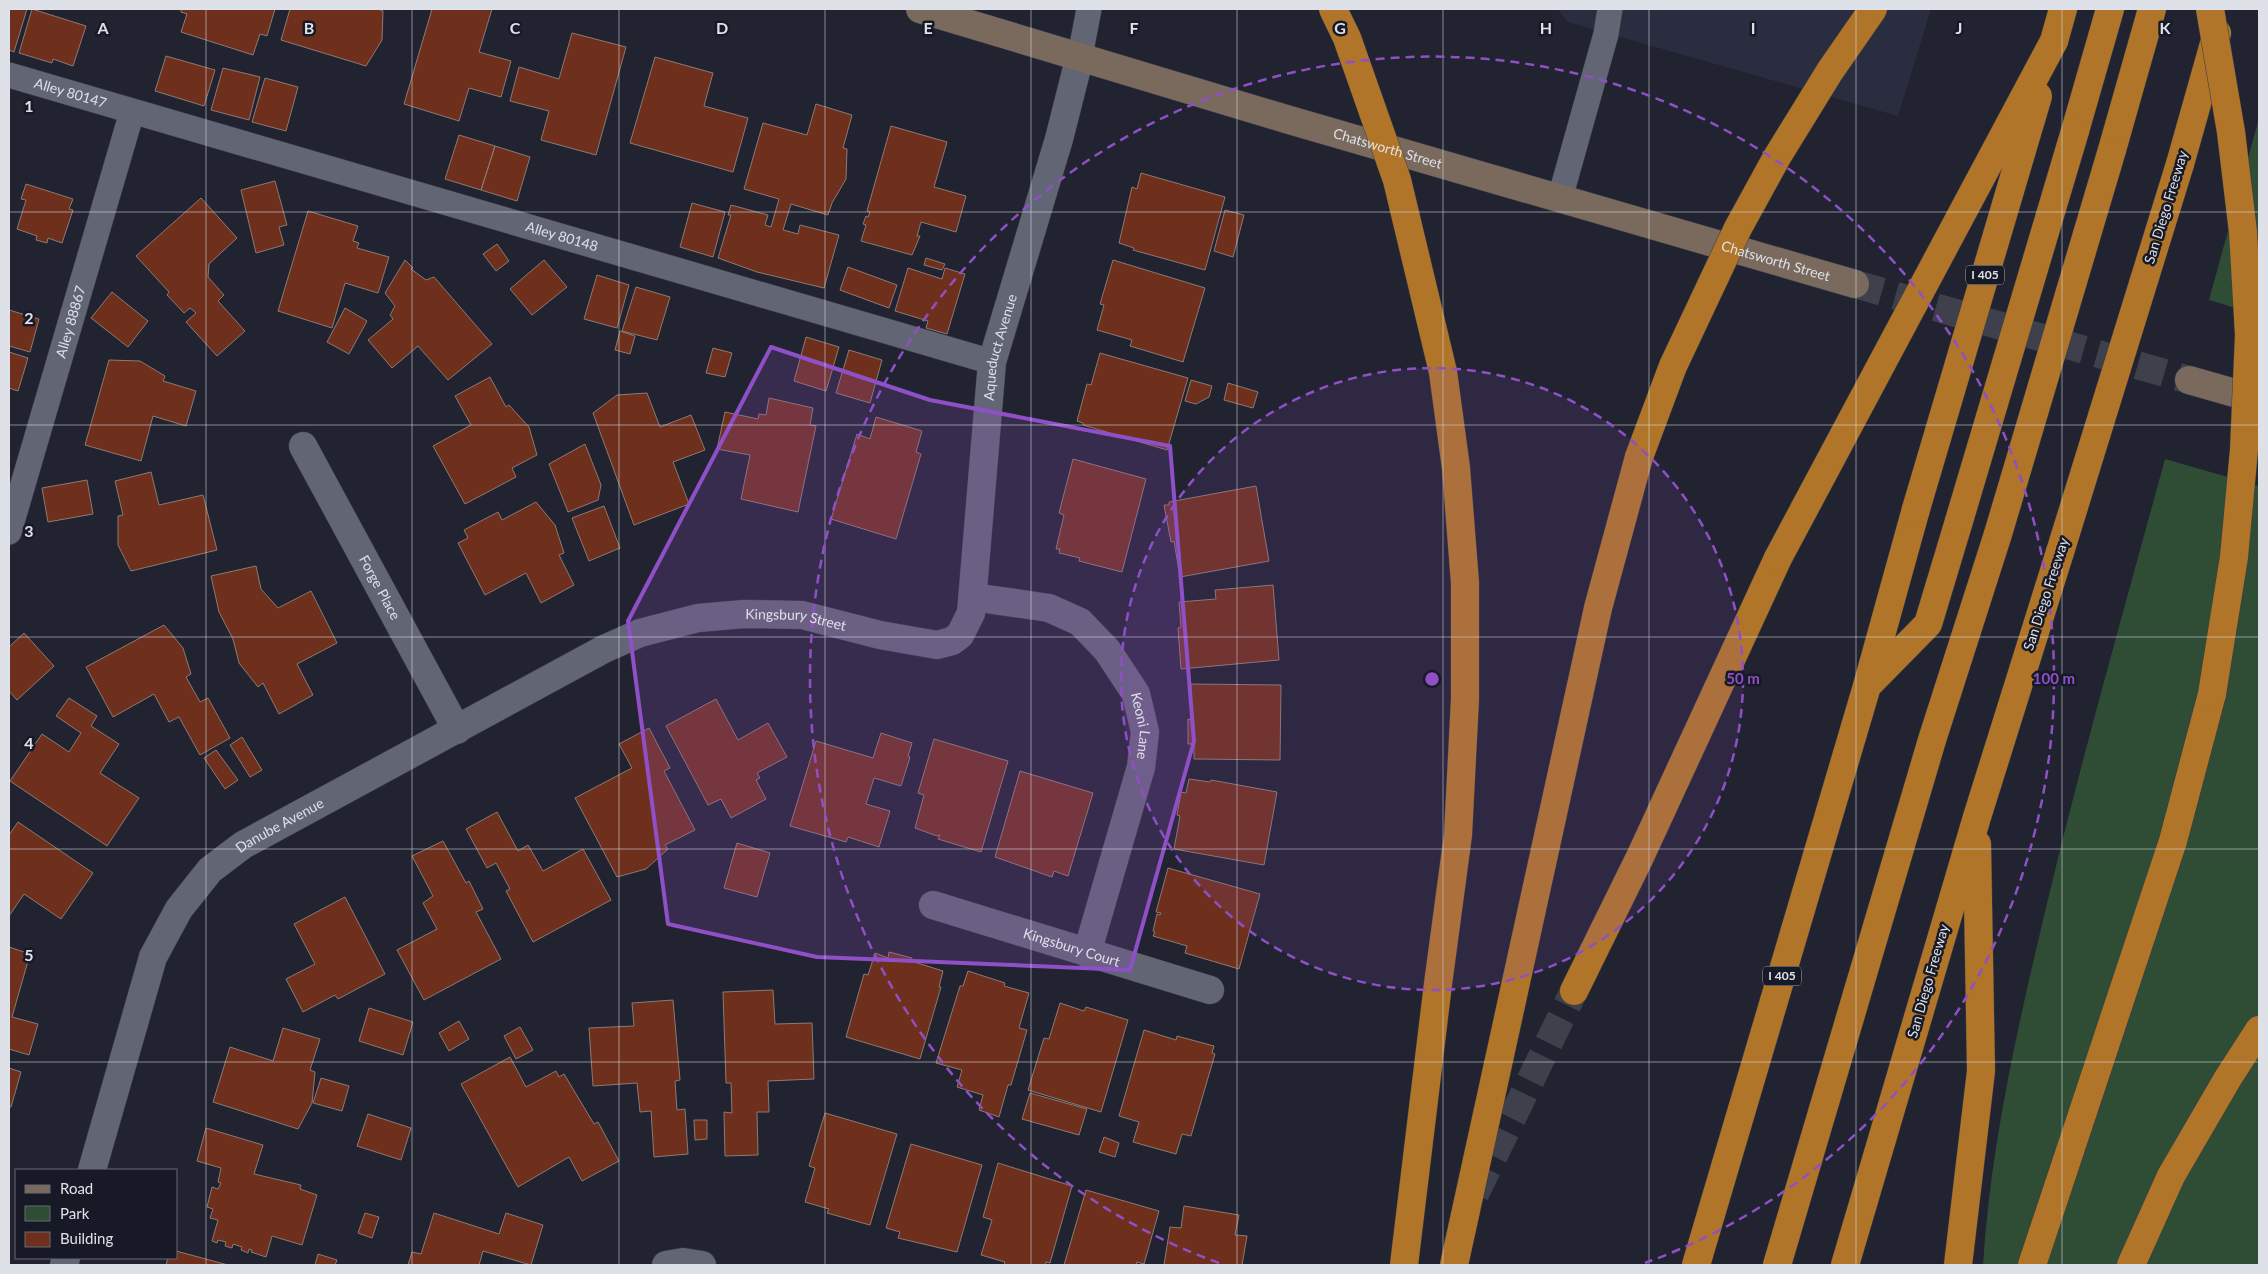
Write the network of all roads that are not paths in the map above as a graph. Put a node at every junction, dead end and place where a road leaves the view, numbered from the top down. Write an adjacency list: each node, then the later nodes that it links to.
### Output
1 (920, 9): 12 (main road, Chatsworth Street)
2 (1089, 9): 12 (lane)
3 (1334, 9): 36 (highway, bridge)
4 (1610, 9): 15 (lane)
5 (1873, 9): 37 (highway, bridge)
6 (2063, 9): 11 (highway, I 405)
7 (2110, 9): 25 (highway, bridge)
8 (2152, 9): 39 (highway, bridge)
9 (2210, 9): 42 (highway, bridge)
10 (2223, 9): 27 (highway, San Diego Freeway, bridge)
11 (2054, 41): 25 (highway, I 405, bridge); 31 (highway, bridge)
12 (1080, 56): 15 (main road, Chatsworth Street); 17 (street, Aqueduct Avenue)
13 (9, 75): 14 (lane, Alley 80147)
14 (132, 112): 17 (lane, Alley 80148); 21 (lane, Alley 88867)
15 (1560, 198): 16 (main road, Chatsworth Street)
16 (1855, 284)
17 (992, 362): 22 (street, Aqueduct Avenue)
18 (2189, 380): 19 (main road)
19 (2259, 400)
20 (303, 446): 26 (street, Forge Place)
21 (9, 532)
22 (973, 597): 24 (street, Aqueduct Avenue); 29 (street, Keoni Lane)
23 (640, 634): 24 (street, Kingsbury Street); 26 (street, Danube Avenue)
24 (952, 641)
25 (1867, 686): 38 (highway, I 405)
26 (457, 730): 33 (street, Danube Avenue)
27 (1977, 817): 40 (highway, San Diego Freeway); 41 (highway)
28 (933, 905): 29 (street, Kingsbury Court)
29 (1088, 952): 30 (street, Kingsbury Court)
30 (1210, 990)
31 (1574, 991)
32 (2259, 1030): 43 (highway)
33 (92, 1169)
34 (666, 1265): 35 (street)
35 (702, 1265)
36 (1404, 1265)
37 (1454, 1265)
38 (1696, 1265)
39 (1777, 1265)
40 (1844, 1265)
41 (1958, 1265)
42 (2032, 1265)
43 (2131, 1265)

